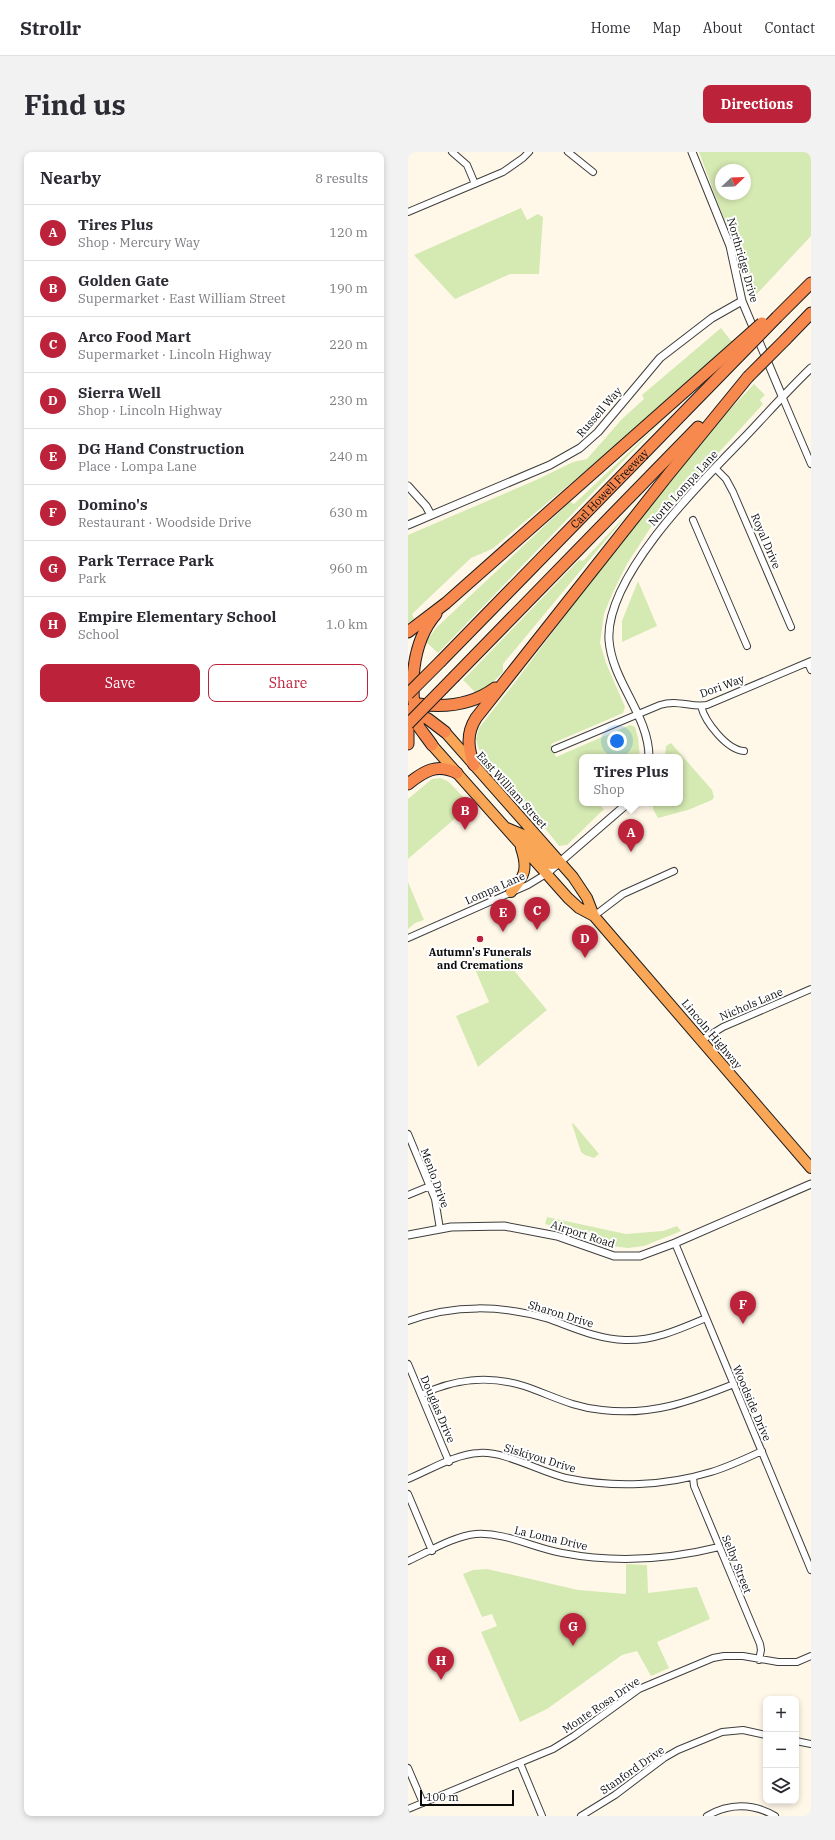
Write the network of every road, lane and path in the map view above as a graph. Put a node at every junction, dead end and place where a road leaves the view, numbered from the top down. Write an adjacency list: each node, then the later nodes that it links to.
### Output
1 (452, 152): 6 (street)
2 (529, 152): 6 (street)
3 (568, 152): 5 (street)
4 (692, 152): 9 (street, Northridge Drive)
5 (593, 172)
6 (474, 184): 7 (street)
7 (408, 212)
8 (811, 283): 11 (highway, bridge)
9 (742, 301): 14 (street, Northridge Drive); 18 (street, Russell Way)
10 (811, 313): 13 (highway, Carl Howell Freeway, bridge)
11 (737, 351): 21 (highway); 28 (highway, Carl Howell Freeway, bridge)
12 (811, 368): 14 (street, North Lompa Lane)
13 (748, 377): 27 (highway); 31 (highway, Carl Howell Freeway, bridge)
14 (782, 396): 15 (street); 16 (street, North Lompa Lane)
15 (811, 464)
16 (715, 468): 22 (street, Royal Drive); 30 (street, North Lompa Lane)
17 (408, 486): 18 (street)
18 (431, 515): 20 (street, Russell Way)
19 (693, 520): 24 (street)
20 (408, 525)
21 (446, 602): 23 (highway); 28 (highway)
22 (791, 627)
23 (408, 632)
24 (747, 646)
25 (809, 662): 26 (street); 29 (street, Dori Way)
26 (811, 670)
27 (511, 672): 28 (highway); 38 (highway)
28 (410, 706): 32 (highway); 33 (highway); 34 (highway)
29 (701, 706): 30 (street, Dori Way); 36 (street)
30 (637, 714): 35 (street, Dori Way); 37 (street, North Lompa Lane)
31 (408, 724)
32 (445, 732): 38 (highway, East William Street)
33 (408, 744)
34 (432, 744): 39 (highway)
35 (555, 749)
36 (744, 750)
37 (649, 754)
38 (474, 765): 44 (highway, East William Street)
39 (457, 773): 40 (highway); 42 (highway)
40 (408, 784)
41 (625, 806): 44 (street)
42 (505, 827): 43 (highway); 44 (highway)
43 (520, 844): 46 (highway); 47 (highway)
44 (560, 863): 46 (street); 48 (highway, Lincoln Highway)
45 (674, 871): 48 (street)
46 (546, 874): 47 (street, Lompa Lane); 48 (highway, Lincoln Highway)
47 (511, 892): 49 (street, Lompa Lane)
48 (594, 916): 51 (highway, Lincoln Highway)
49 (408, 938)
50 (811, 989): 51 (street, Nichols Lane)
51 (702, 1040): 53 (highway, Lincoln Highway)
52 (408, 1135): 55 (street, Menlo Drive)
53 (811, 1168)
54 (811, 1184): 59 (street, Airport Road)
55 (430, 1186): 56 (street); 57 (street, Menlo Drive)
56 (408, 1195)
57 (440, 1229): 58 (street, Airport Road); 59 (street, Airport Road)
58 (408, 1235)
59 (675, 1243): 60 (street, Woodside Drive)
60 (706, 1318): 61 (street, Sharon Drive); 63 (street, Woodside Drive)
61 (408, 1321)
62 (408, 1364): 64 (street, Douglas Drive)
63 (734, 1384): 64 (street); 65 (street, Woodside Drive)
64 (421, 1395): 66 (street, Douglas Drive)
65 (762, 1452): 67 (street, Siskiyou Drive); 73 (street, Woodside Drive)
66 (449, 1462): 67 (street, Siskiyou Drive); 68 (street, Siskiyou Drive)
67 (693, 1477): 70 (street, Selby Street)
68 (408, 1479)
69 (408, 1494): 71 (street)
70 (719, 1547): 71 (street, La Loma Drive); 75 (street, Selby Street)
71 (432, 1551): 72 (street, La Loma Drive)
72 (408, 1561)
73 (811, 1570)
74 (811, 1656): 75 (street, Monte Rosa Drive)
75 (759, 1660): 79 (street, Monte Rosa Drive)
76 (763, 1734): 84 (street, Stanford Drive)
77 (799, 1742): 78 (street)
78 (811, 1744)
79 (520, 1763): 81 (street, Monte Rosa Drive); 83 (street)
80 (408, 1768): 81 (street)
81 (423, 1803): 82 (street, Monte Rosa Drive)
82 (408, 1810)
83 (542, 1816)
84 (581, 1816)
85 (707, 1816): 86 (street)
86 (775, 1816)

